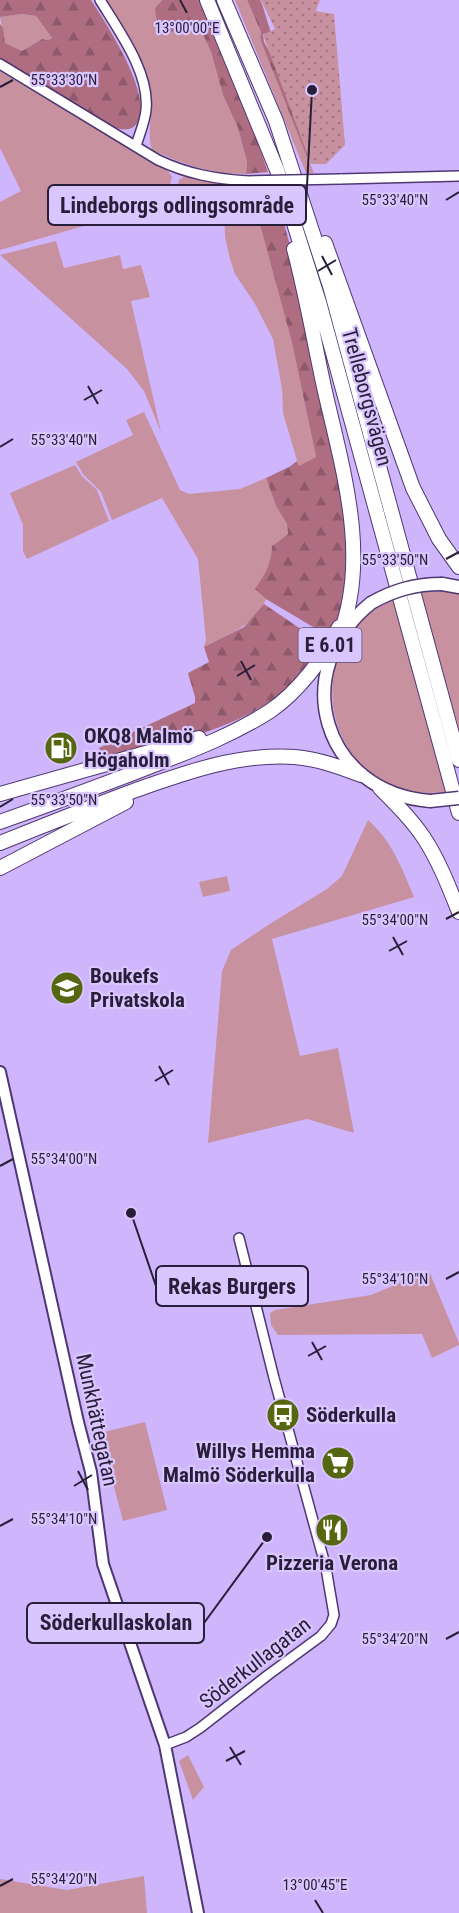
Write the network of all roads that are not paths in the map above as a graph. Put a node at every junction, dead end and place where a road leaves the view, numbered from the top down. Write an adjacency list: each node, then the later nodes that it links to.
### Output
1 (100, 0): 6 (street)
2 (207, 0): 5 (highway, Trelleborgsvägen)
3 (224, 0): 7 (highway, Trelleborgsvägen)
4 (0, 64): 6 (street)
5 (258, 126): 11 (highway); 22 (highway, Trelleborgsvägen)
6 (136, 146): 8 (street, bridge)
7 (291, 163): 9 (highway); 18 (highway, Trelleborgsvägen)
8 (459, 176)
9 (396, 441): 10 (highway); 12 (highway)
10 (459, 558)
11 (353, 560): 14 (highway); 16 (highway, E 6.01)
12 (459, 567)
13 (459, 587): 14 (highway, bridge)
14 (339, 637): 15 (highway)
15 (330, 656): 16 (highway); 19 (highway)
16 (272, 710): 20 (highway); 23 (highway, E 6.01)
17 (264, 757): 19 (highway); 24 (highway); 25 (highway)
18 (459, 760)
19 (371, 782): 21 (highway, bridge); 26 (highway)
20 (0, 794)
21 (459, 798)
22 (459, 813)
23 (0, 822)
24 (0, 843)
25 (0, 868)
26 (459, 912)
27 (0, 1072): 29 (main road, Munkhättegatan)
28 (239, 1238): 29 (street, Söderkullagatan)
29 (165, 1745): 30 (main road, Munkhättegatan)
30 (198, 1913)

